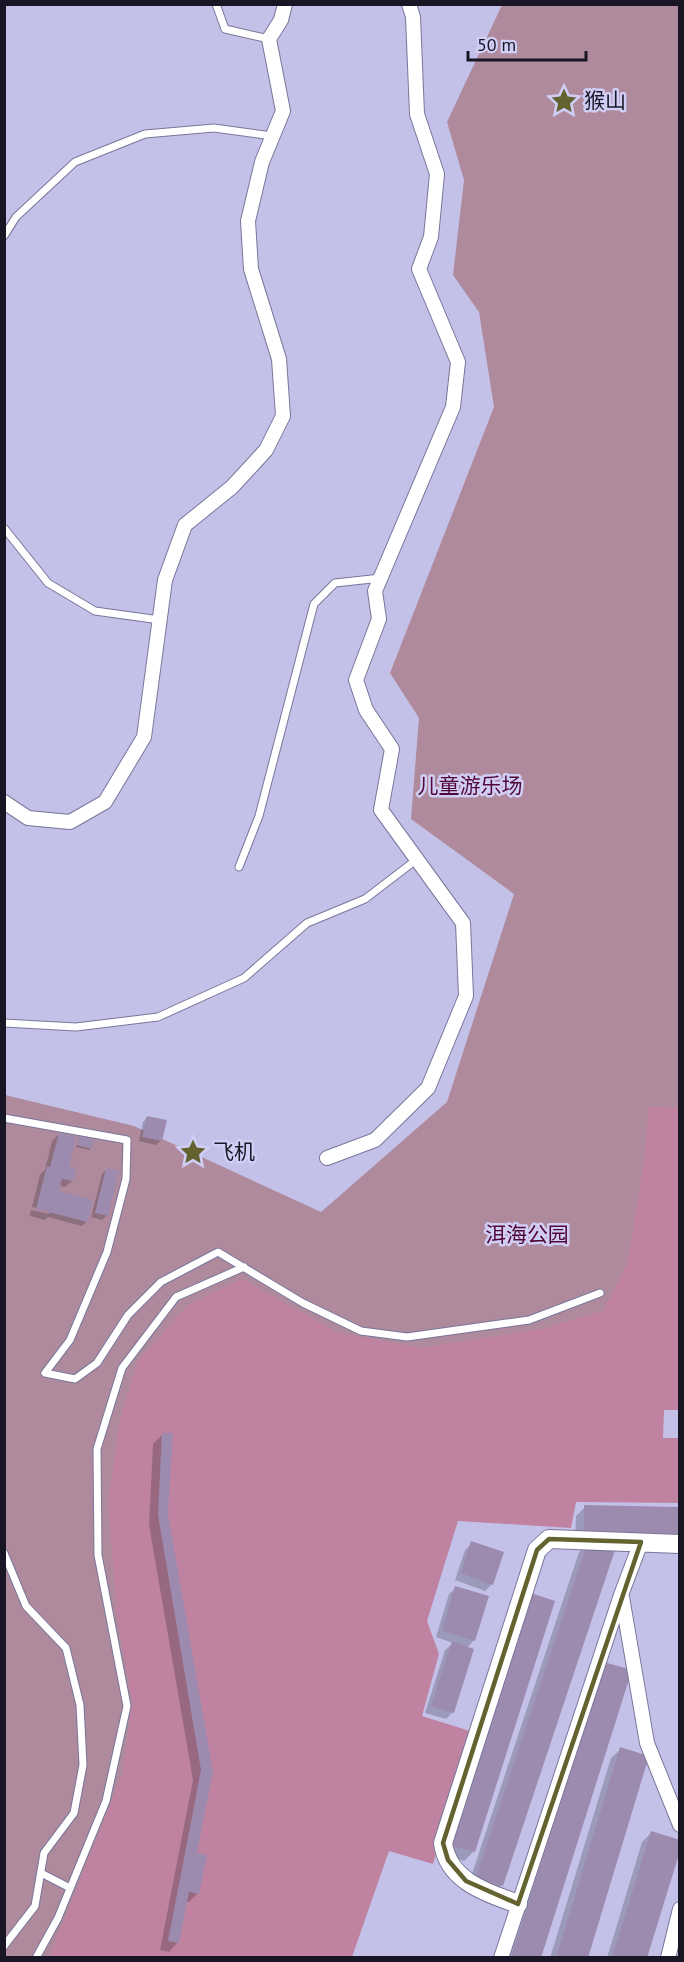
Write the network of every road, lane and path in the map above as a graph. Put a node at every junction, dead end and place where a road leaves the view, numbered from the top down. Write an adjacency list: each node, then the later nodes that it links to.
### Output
1 (216, 4): 4 (lane)
2 (285, 4): 4 (street)
3 (409, 4): 8 (street)
4 (269, 39): 5 (street)
5 (272, 136): 6 (lane); 9 (street)
6 (4, 236)
7 (4, 528): 9 (lane)
8 (381, 579): 11 (street); 12 (lane)
9 (160, 620): 10 (street)
10 (4, 802)
11 (416, 860): 13 (lane); 15 (street)
12 (239, 867)
13 (4, 1023)
14 (4, 1118): 16 (lane)
15 (327, 1158)
16 (244, 1267): 17 (lane); 24 (lane)
17 (600, 1293)
18 (641, 1542): 19 (street); 21 (street); 25 (street)
19 (680, 1544)
20 (4, 1554): 23 (lane)
21 (621, 1594): 22 (street); 25 (street)
22 (680, 1825)
23 (41, 1873): 24 (lane); 27 (lane)
24 (70, 1888): 28 (lane)
25 (518, 1904): 29 (street)
26 (680, 1909): 30 (street)
27 (4, 1947)
28 (36, 1958)
29 (501, 1958)
30 (668, 1958)

